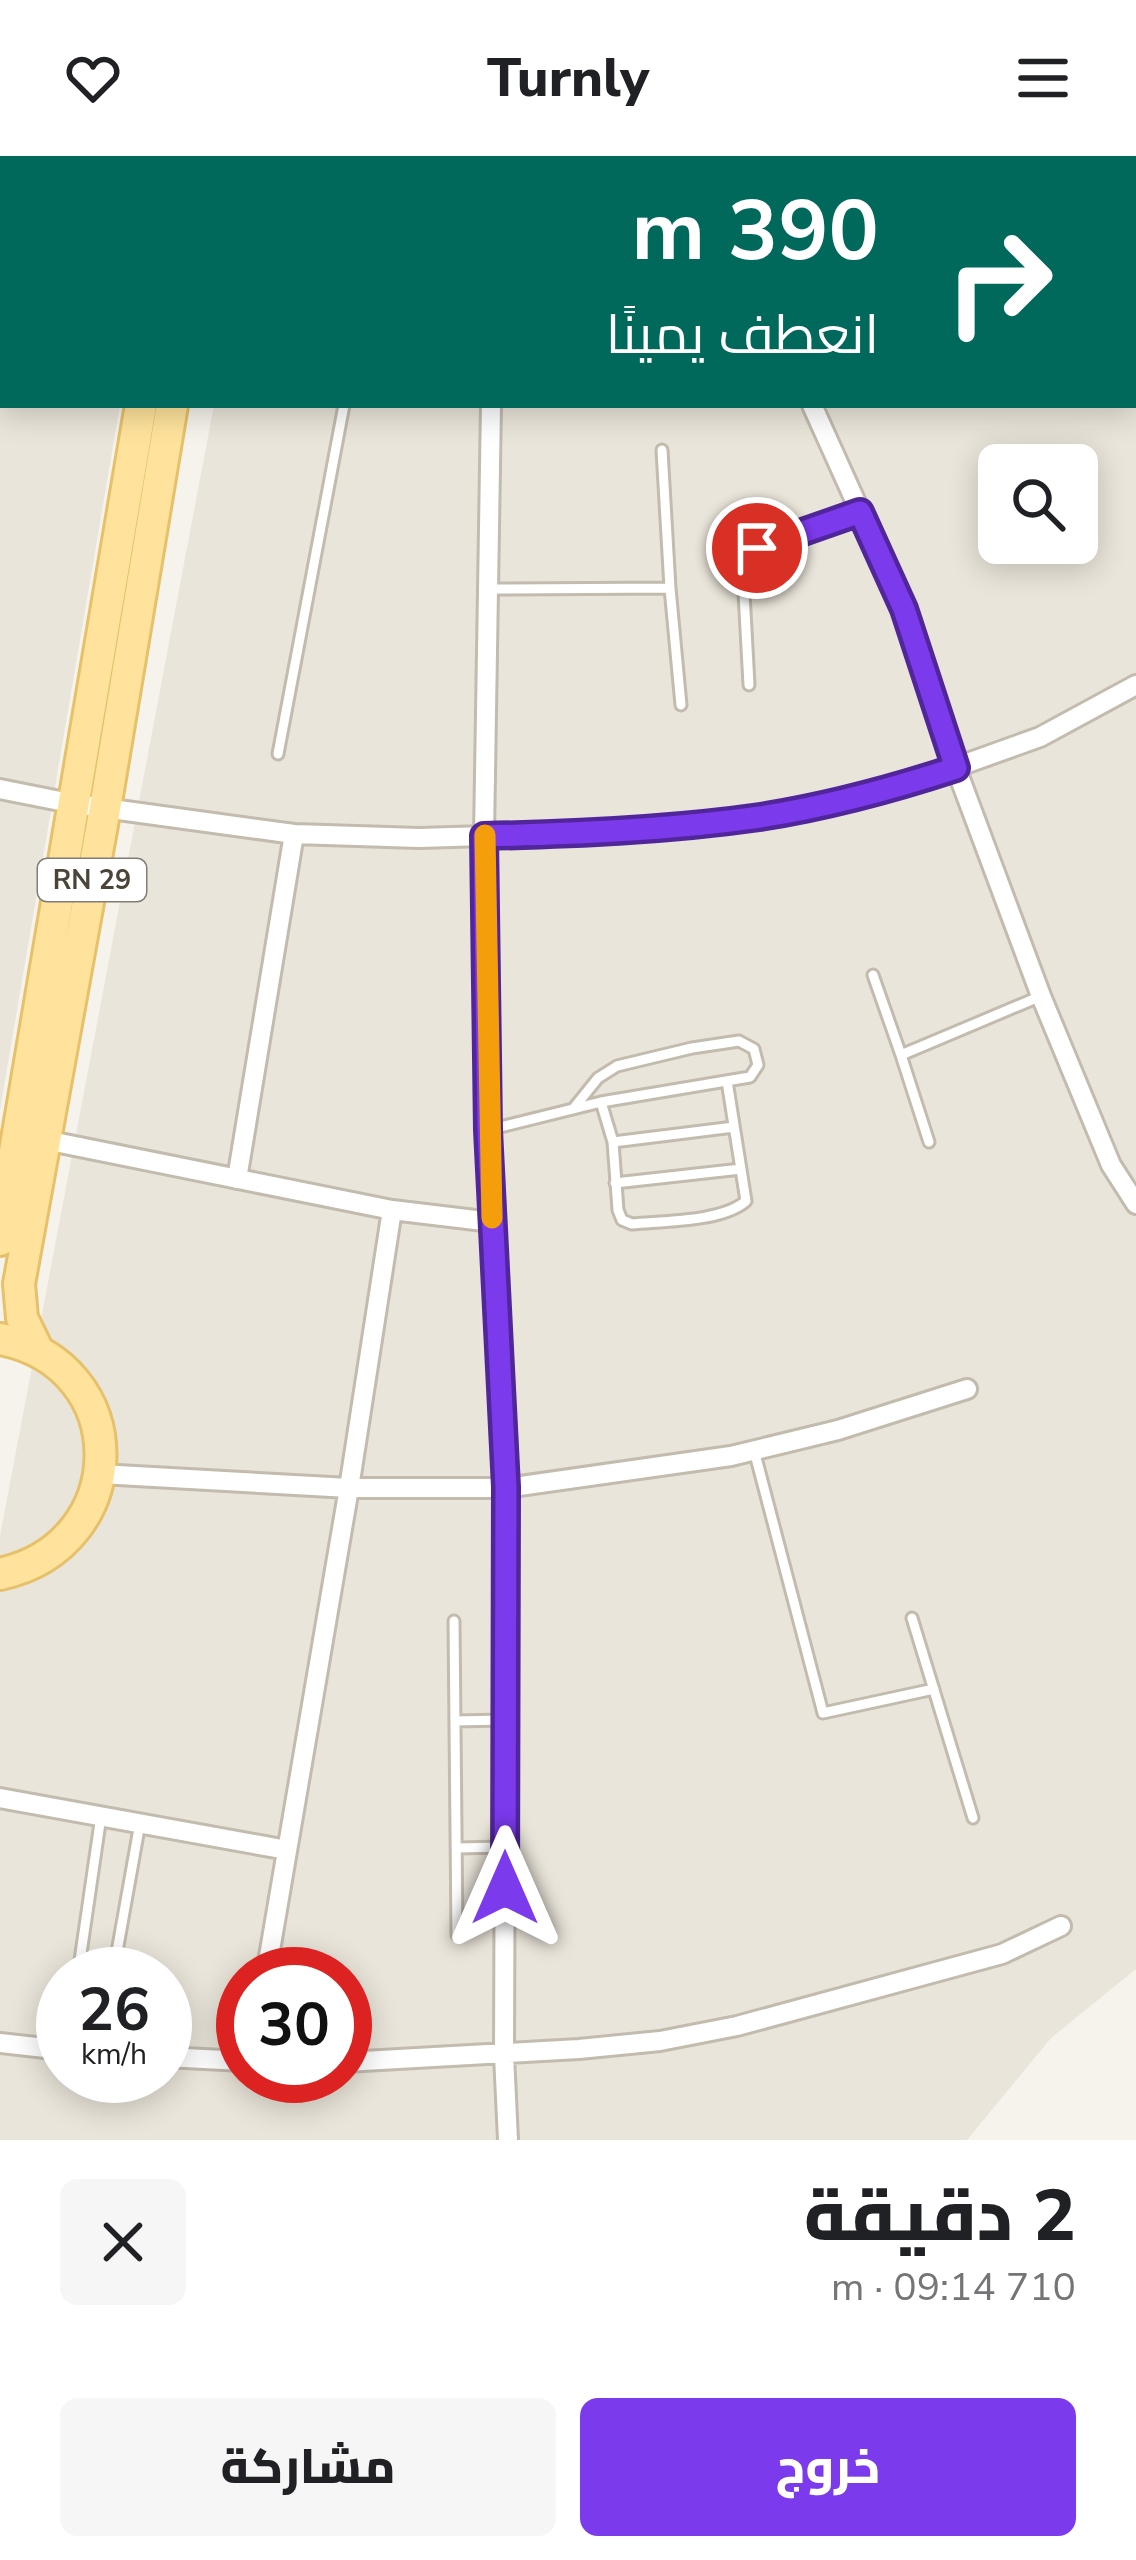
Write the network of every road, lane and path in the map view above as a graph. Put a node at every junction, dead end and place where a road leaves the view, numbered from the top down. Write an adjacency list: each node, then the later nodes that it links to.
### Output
1 (141, 408): 16 (main road, RN 29)
2 (171, 408): 16 (main road, RN 29)
3 (343, 408): 13 (lane)
4 (491, 408): 9 (street)
5 (813, 408): 7 (street)
6 (662, 450): 8 (lane)
7 (860, 512): 11 (lane); 14 (street)
8 (670, 588): 9 (lane); 12 (lane)
9 (488, 589): 18 (street)
10 (1136, 685): 14 (street)
11 (749, 686)
12 (681, 705)
13 (278, 754)
14 (956, 768): 18 (street); 20 (street)
15 (0, 789): 16 (street)
16 (90, 806): 17 (street); 27 (main road, RN 29)
17 (295, 835): 18 (street); 31 (street)
18 (484, 836): 26 (street)
19 (873, 975): 21 (lane)
20 (1041, 996): 21 (lane); 33 (street)
21 (901, 1055): 29 (lane)
22 (727, 1081): 23 (lane); 24 (lane); 25 (lane)
23 (601, 1102): 24 (lane); 28 (lane)
24 (573, 1109): 26 (lane)
25 (734, 1126): 28 (lane); 30 (lane)
26 (488, 1130): 35 (street)
27 (21, 1137): 31 (street); 36 (main road, RN 29); 38 (main road, RN 29)
28 (613, 1142): 32 (lane)
29 (929, 1142)
30 (741, 1169): 32 (lane); 32 (lane)
31 (236, 1179): 34 (street)
32 (615, 1183)
33 (1136, 1204)
34 (392, 1210): 35 (street); 43 (street)
35 (492, 1222): 42 (street)
36 (0, 1240)
37 (0, 1339): 38 (main road)
38 (38, 1351): 41 (main road)
39 (968, 1389): 40 (street)
40 (754, 1450): 42 (street); 47 (lane)
41 (100, 1474): 43 (street); 44 (main road)
42 (506, 1487): 43 (street); 48 (street)
43 (349, 1488): 56 (street)
44 (0, 1574)
45 (912, 1618): 47 (lane)
46 (454, 1621): 49 (lane)
47 (934, 1689): 52 (lane)
48 (506, 1720): 49 (lane); 54 (street)
49 (455, 1721): 55 (lane)
50 (0, 1798): 51 (street)
51 (101, 1816): 53 (street); 59 (lane)
52 (973, 1818)
53 (140, 1823): 56 (street); 60 (lane)
54 (505, 1847): 55 (lane); 64 (street)
55 (457, 1848): 58 (lane)
56 (287, 1850): 61 (street)
57 (1061, 1926): 64 (street)
58 (458, 1935)
59 (82, 1947)
60 (117, 1947)
61 (271, 1947)
62 (0, 2043): 63 (street)
63 (36, 2047)
64 (504, 2055): 65 (street); 66 (street)
65 (372, 2061)
66 (508, 2140)

